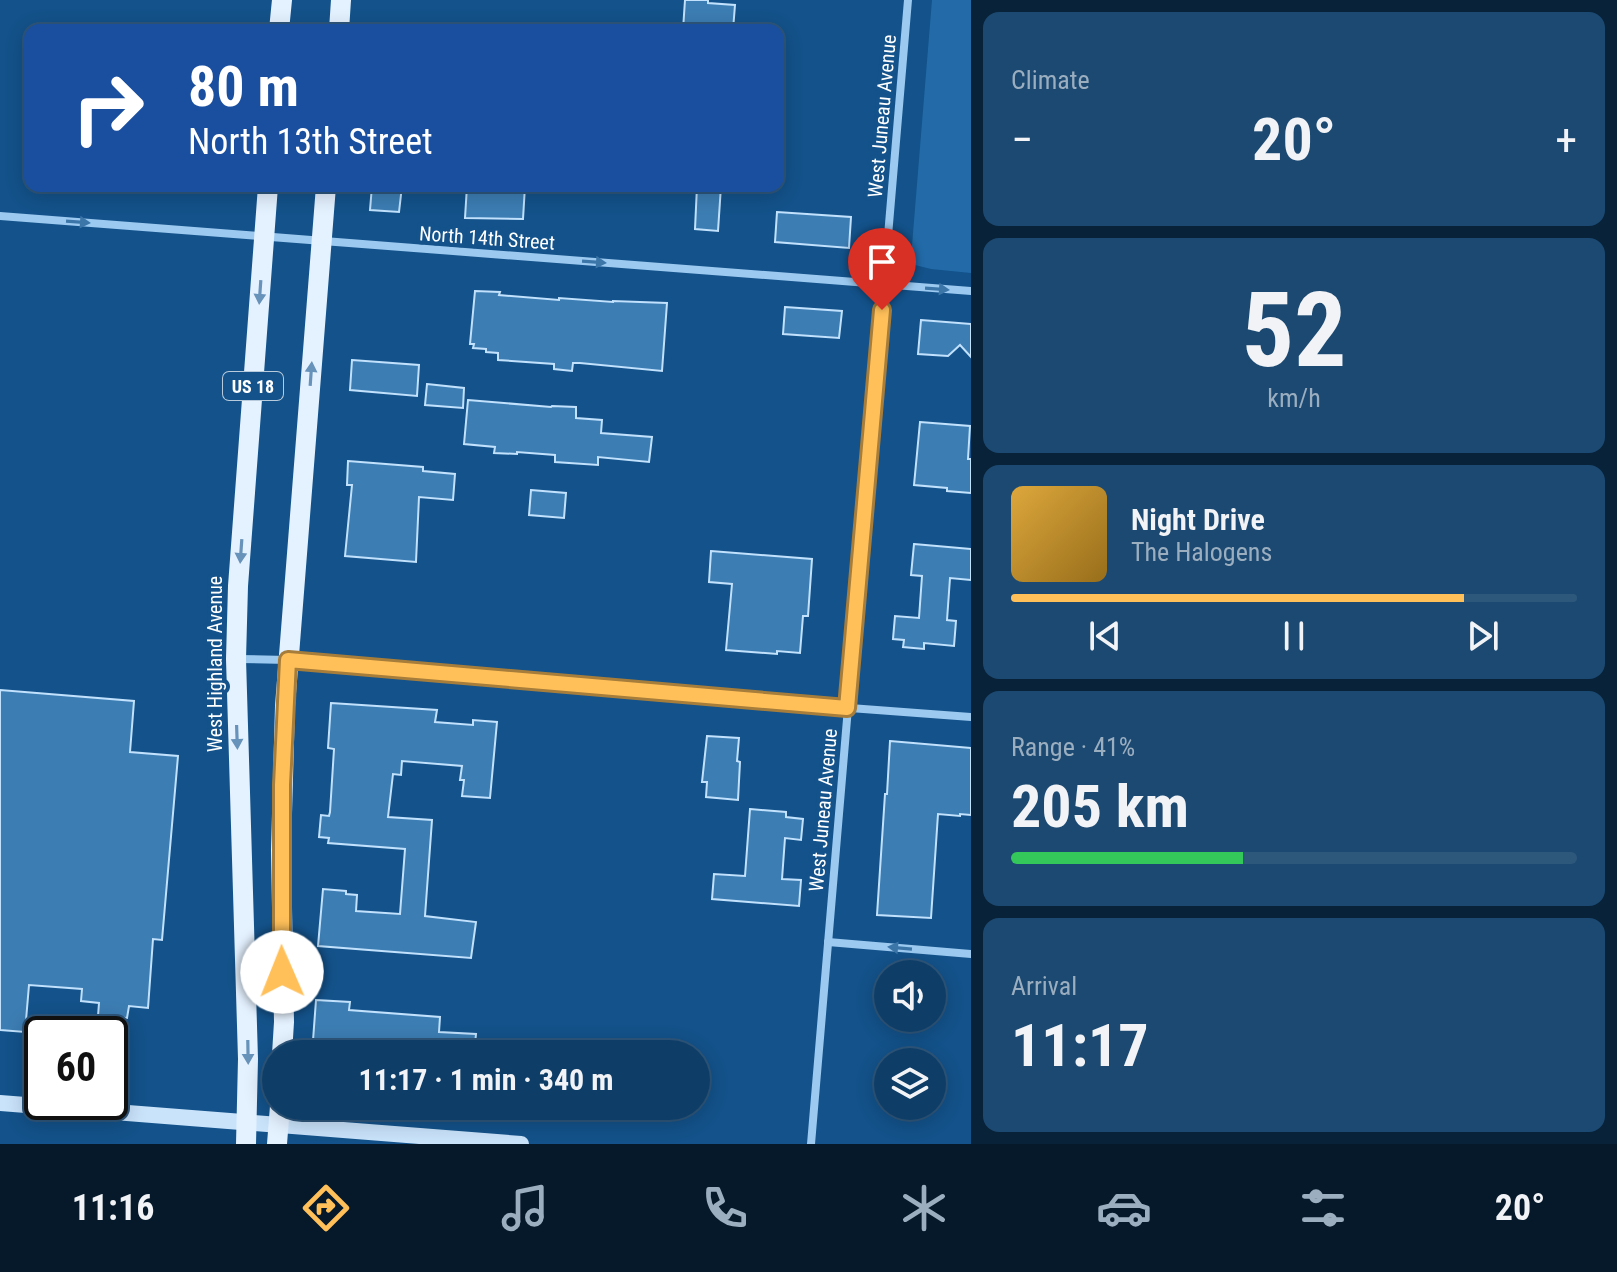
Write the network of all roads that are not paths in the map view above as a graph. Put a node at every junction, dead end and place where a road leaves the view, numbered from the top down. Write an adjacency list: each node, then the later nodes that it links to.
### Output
1 (282, 0): 4 (main road)
2 (341, 0): 5 (main road)
3 (908, 0): 11 (street, West Juneau Avenue)
4 (280, 24)
5 (339, 24)
6 (268, 192): 9 (main road, West Highland Avenue / US 18)
7 (325, 192): 10 (main road, US 18)
8 (0, 216): 9 (street, North 14th Street, one-way to 9)
9 (264, 236): 10 (street, North 14th Street); 13 (main road, West Highland Avenue / US 18, one-way to 13)
10 (321, 241): 11 (street, North 14th Street, one-way to 11); 14 (main road, US 18, one-way to 10)
11 (885, 285): 12 (street, North 14th Street, one-way to 12); 15 (street, West Juneau Avenue)
12 (971, 291)
13 (236, 659): 14 (street); 21 (main road, West Highland Avenue / US 18, one-way to 21)
14 (288, 660): 15 (street); 19 (main road, US 18)
15 (847, 708): 16 (street); 17 (street, West Juneau Avenue)
16 (971, 717)
17 (828, 942): 18 (street, one-way to 17); 25 (street, West Juneau Avenue)
18 (971, 954)
19 (282, 1040)
20 (0, 1103): 21 (street)
21 (248, 1123): 22 (street); 23 (main road, West Highland Avenue / US 18)
22 (279, 1125): 24 (street)
23 (246, 1144)
24 (521, 1144)
25 (811, 1144)

